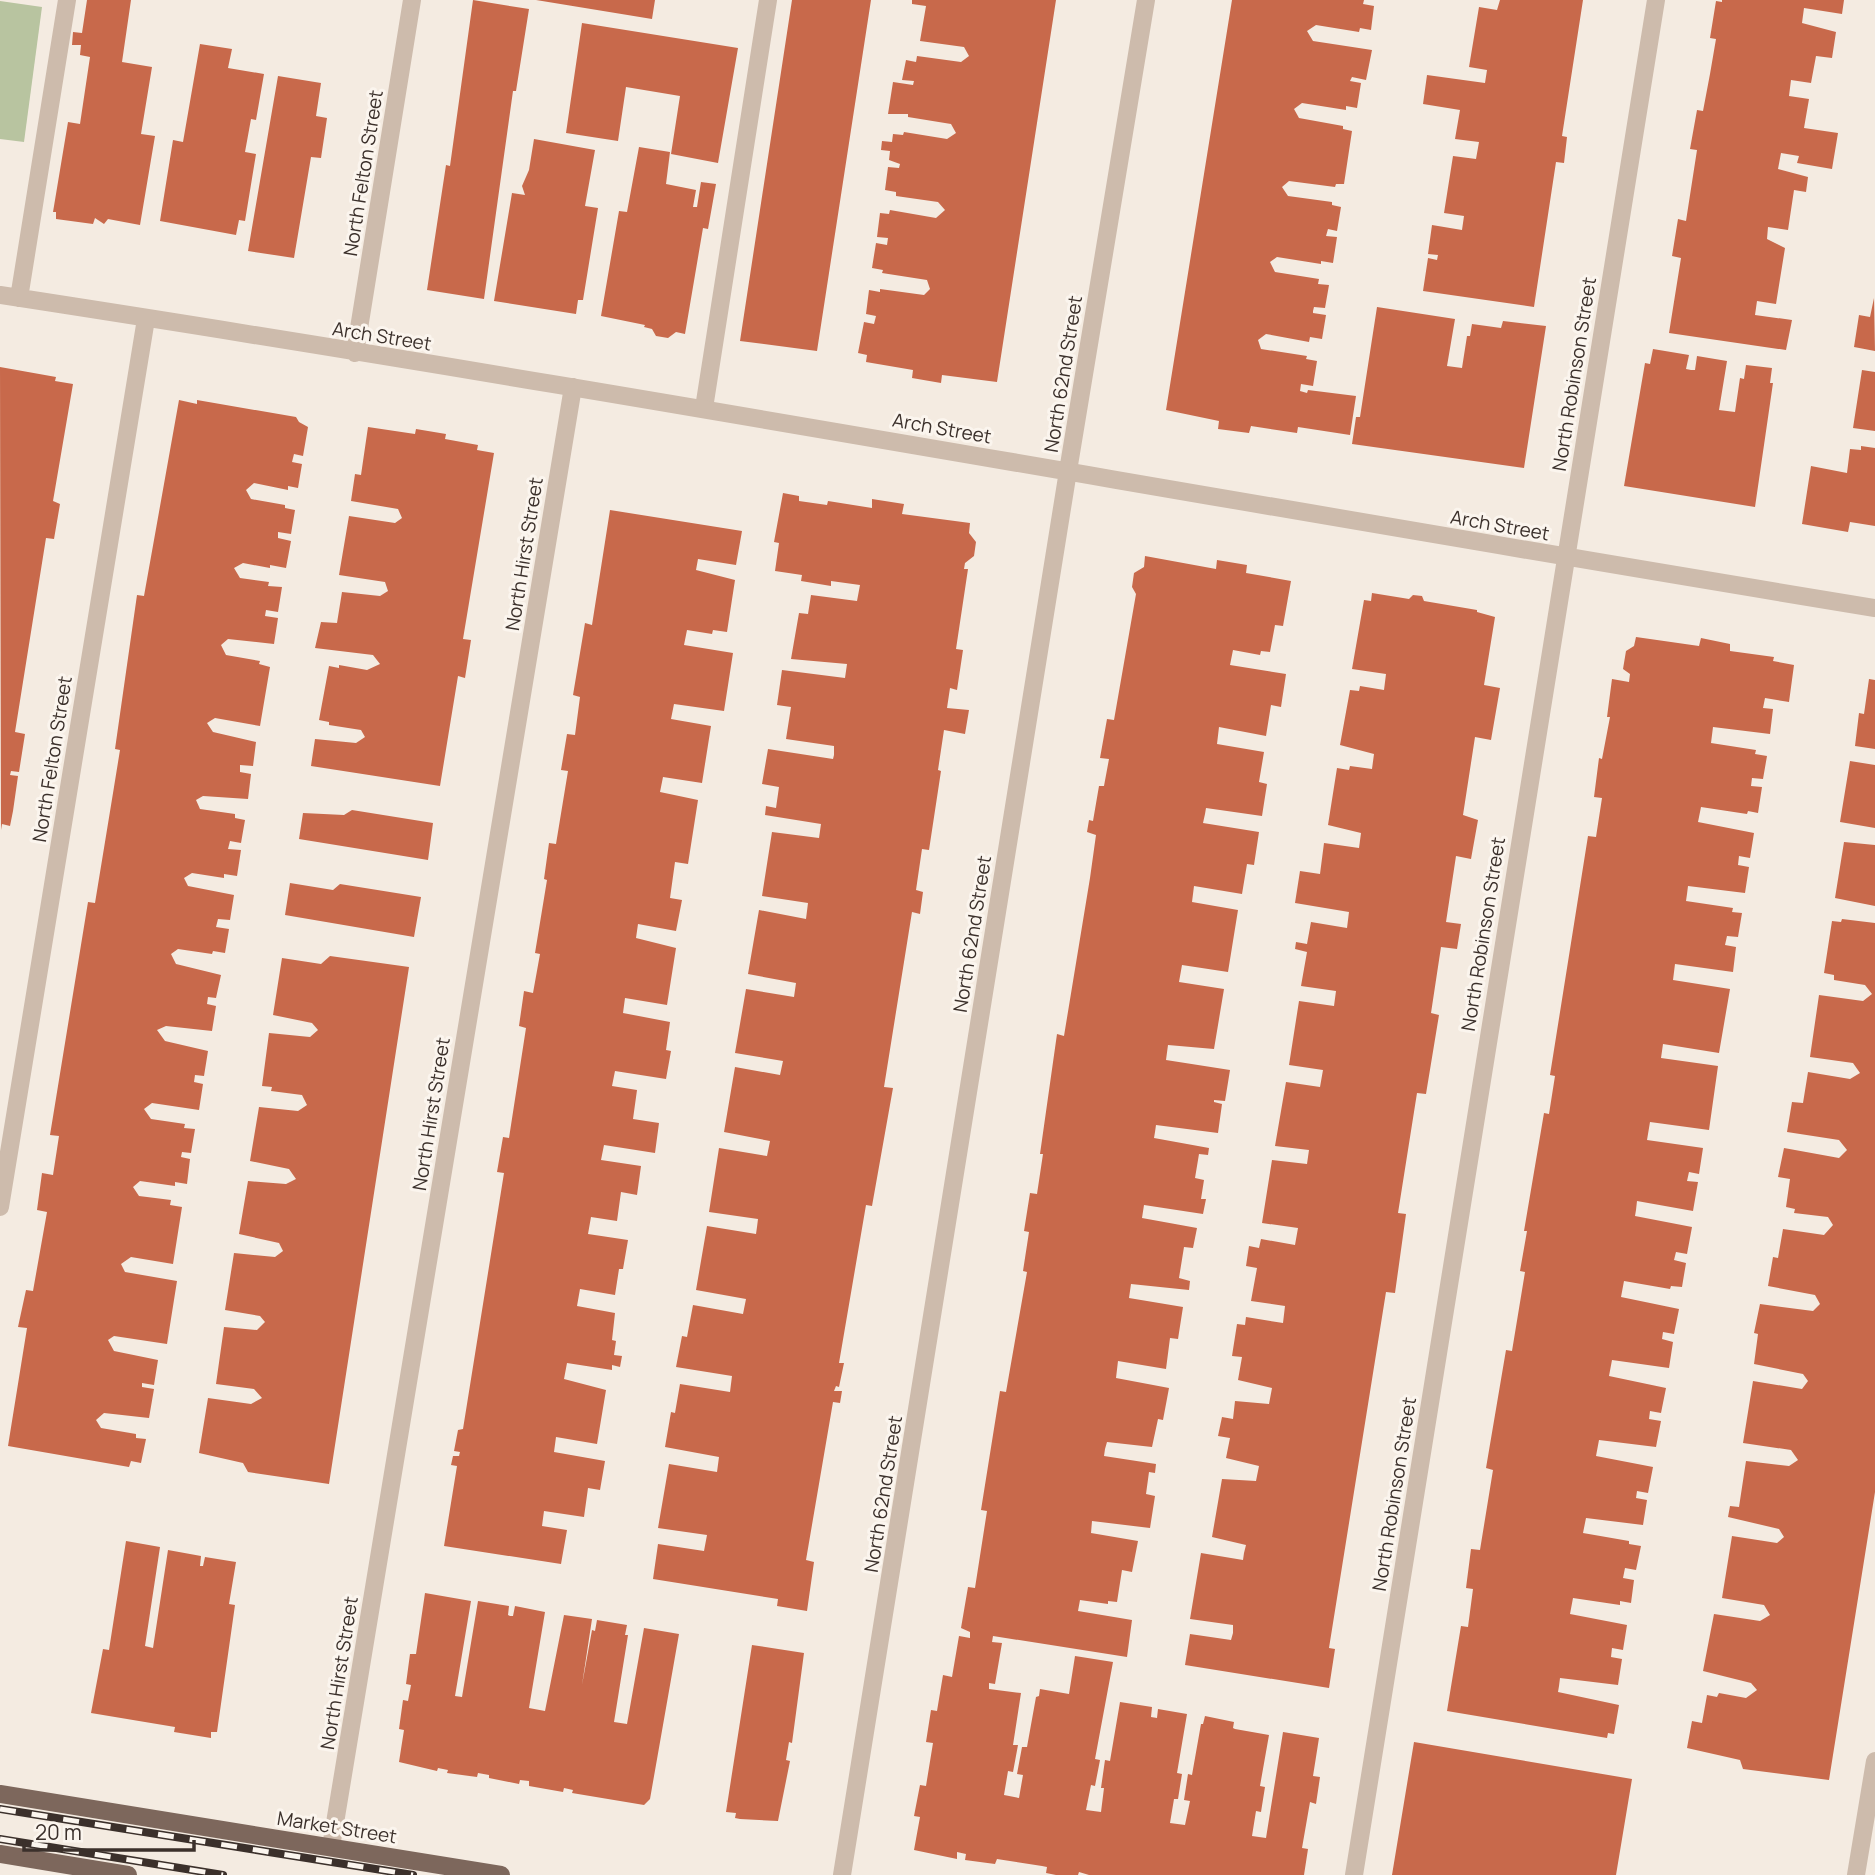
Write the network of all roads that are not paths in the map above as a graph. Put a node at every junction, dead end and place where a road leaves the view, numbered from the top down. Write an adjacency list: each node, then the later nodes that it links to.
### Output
1 (67, 0): 7 (street)
2 (412, 0): 9 (street, North Felton Street)
3 (768, 0): 11 (street)
4 (1146, 0): 12 (street, North 62nd Street)
5 (1656, 0): 13 (street, North Robinson Street)
6 (0, 295): 7 (street, Arch Street)
7 (19, 298): 8 (street, Arch Street)
8 (146, 319): 9 (street, Arch Street); 15 (street, North Felton Street)
9 (355, 353): 10 (street, Arch Street)
10 (573, 387): 11 (street, Arch Street); 18 (street, North Hirst Street)
11 (704, 408): 12 (street, Arch Street)
12 (1068, 471): 13 (street, Arch Street); 22 (street, North 62nd Street)
13 (1565, 557): 14 (street, Arch Street); 23 (street, North Robinson Street)
14 (1875, 608)
15 (0, 1207)
16 (1875, 1760): 24 (street)
17 (0, 1794): 18 (main road, Market Street)
18 (331, 1847): 21 (main road, Market Street)
19 (0, 1854): 20 (main road)
20 (128, 1875)
21 (501, 1875)
22 (842, 1875)
23 (1354, 1875)
24 (1856, 1875)

